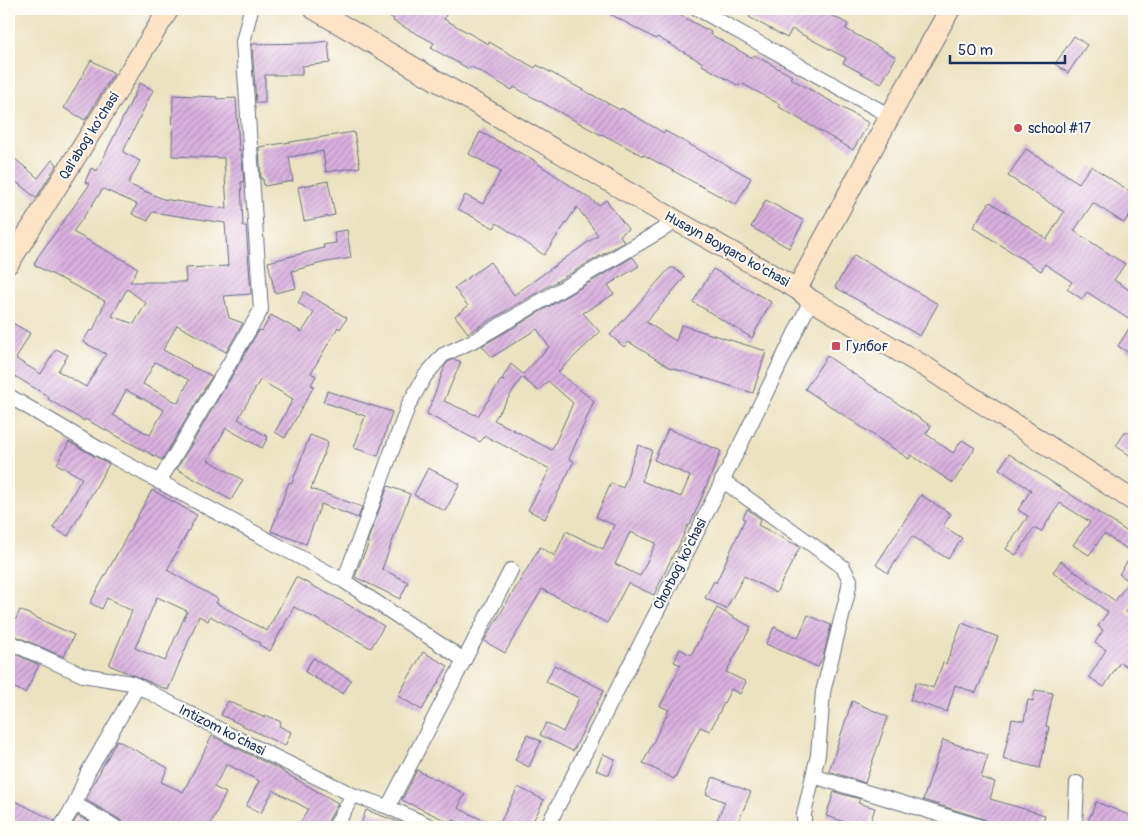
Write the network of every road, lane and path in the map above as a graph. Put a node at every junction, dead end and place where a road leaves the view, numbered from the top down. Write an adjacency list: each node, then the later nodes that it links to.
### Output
1 (169, 9): 8 (main road, Qal'abog' ko'chasi)
2 (251, 9): 12 (street)
3 (314, 9): 7 (main road, Husayn Boyqaro ko'chasi)
4 (698, 9): 6 (street)
5 (950, 9): 6 (main road)
6 (890, 116): 9 (main road)
7 (677, 221): 9 (main road, Husayn Boyqaro ko'chasi); 15 (street)
8 (9, 263)
9 (804, 294): 11 (street, Сhorbog' ko'chasi); 13 (main road, Husayn Boyqaro ko'chasi)
10 (9, 396): 12 (street)
11 (722, 480): 19 (street); 28 (street, Сhorbog' ko'chasi)
12 (159, 482): 15 (street)
13 (1134, 501)
14 (512, 570): 17 (street)
15 (344, 581): 17 (street)
16 (9, 642): 18 (street, Intizom ko'chasi)
17 (464, 660): 23 (street)
18 (138, 686): 21 (street, Intizom ko'chasi); 22 (street)
19 (813, 776): 29 (street); 30 (street)
20 (1077, 784): 31 (street)
21 (353, 794): 23 (street, Intizom ko'chasi); 26 (street)
22 (75, 804): 24 (street); 25 (street)
23 (388, 807): 27 (street, Intizom ko'chasi)
24 (62, 827)
25 (115, 827)
26 (335, 827)
27 (432, 827)
28 (547, 827)
29 (804, 827)
30 (981, 827)
31 (1075, 827)

